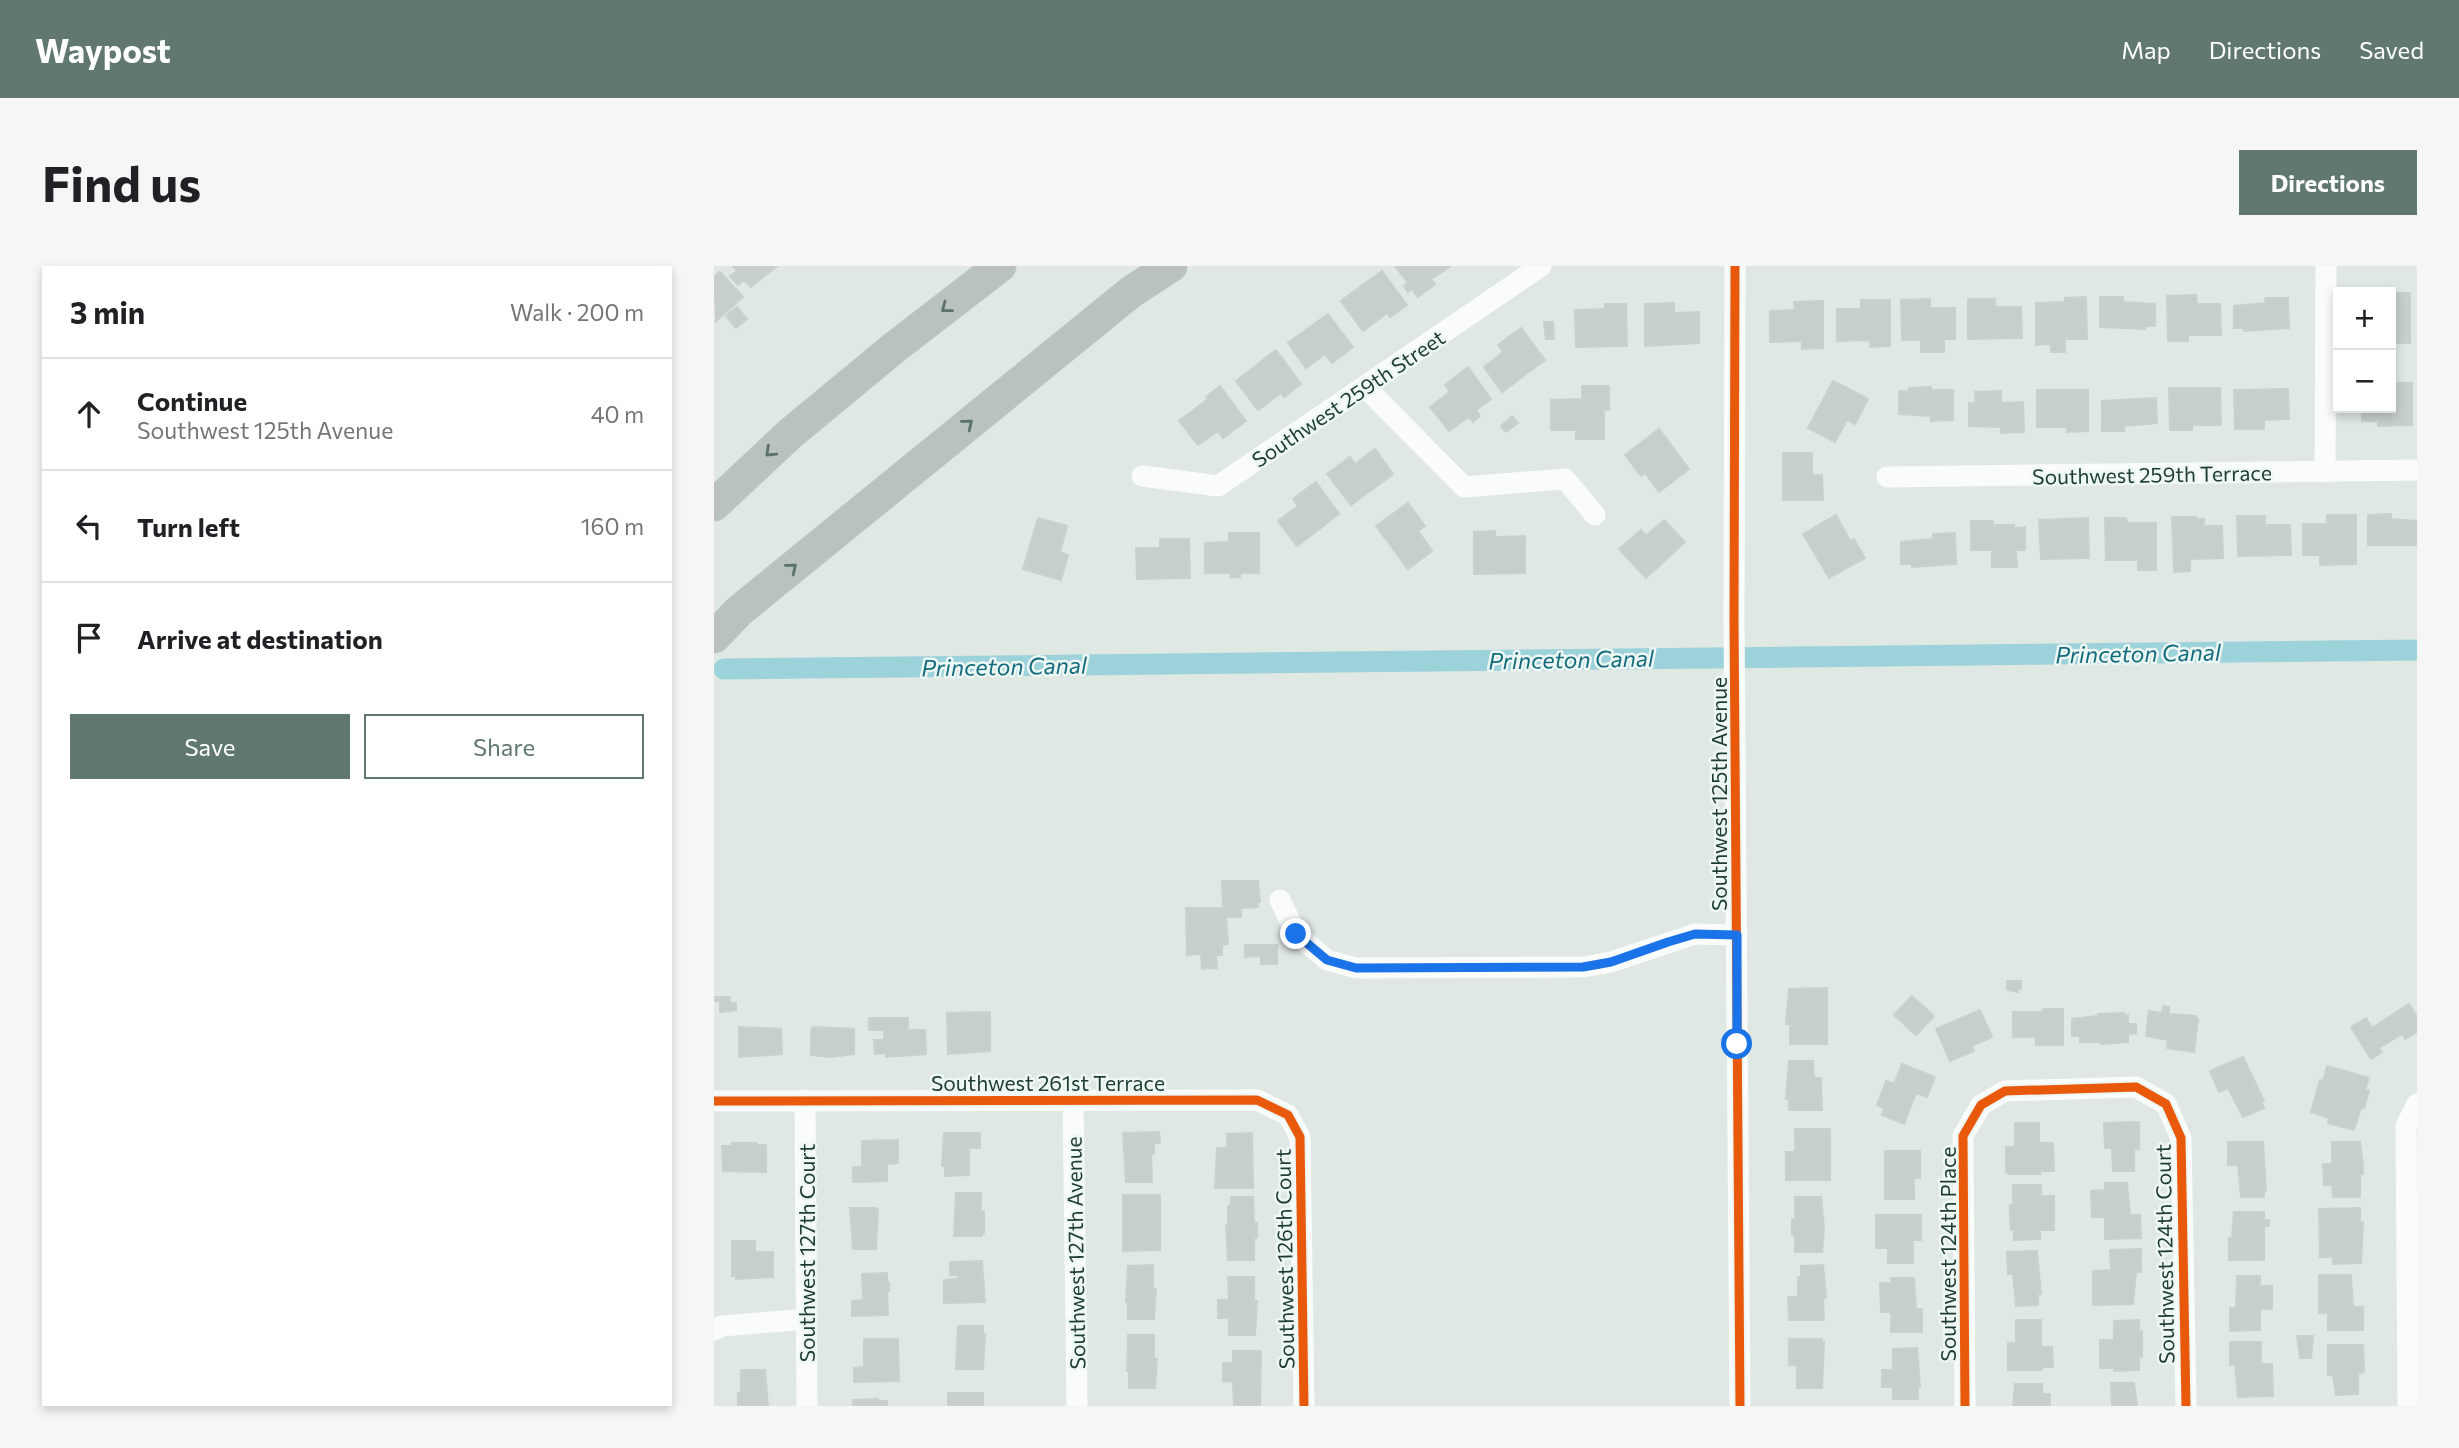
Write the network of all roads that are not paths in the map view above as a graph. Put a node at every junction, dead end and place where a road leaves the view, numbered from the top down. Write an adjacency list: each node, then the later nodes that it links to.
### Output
1 (1000, 266): 11 (highway, one-way to 11)
2 (1171, 266): 13 (highway, one-way to 2)
3 (1541, 266): 6 (street, Southwest 259th Street)
4 (1735, 266): 15 (street, Southwest 125th Avenue)
5 (2326, 266): 8 (street)
6 (1365, 387): 9 (street, Southwest 259th Street); 12 (street)
7 (2417, 470): 8 (street, Southwest 259th Terrace)
8 (2325, 472): 10 (street, Southwest 259th Terrace)
9 (1142, 476)
10 (1887, 477)
11 (714, 505)
12 (1595, 515)
13 (714, 636)
14 (1280, 900): 15 (street)
15 (1737, 935): 27 (street, Southwest 125th Avenue)
16 (1073, 1099): 17 (street, Southwest 261st Terrace); 21 (street, Southwest 261st Terrace); 25 (street, Southwest 127th Avenue)
17 (805, 1100): 18 (street, Southwest 261st Terrace); 22 (street, Southwest 127th Court)
18 (714, 1101)
19 (2417, 1104): 30 (street)
20 (1980, 1105): 28 (street, Southwest 124th Place); 29 (street, Southwest 124th Court)
21 (1288, 1115): 26 (street, Southwest 126th Court)
22 (807, 1320): 23 (street); 24 (street, Southwest 127th Court)
23 (714, 1330)
24 (807, 1406)
25 (1077, 1406)
26 (1304, 1406)
27 (1740, 1406)
28 (1965, 1406)
29 (2186, 1406)
30 (2408, 1406)

